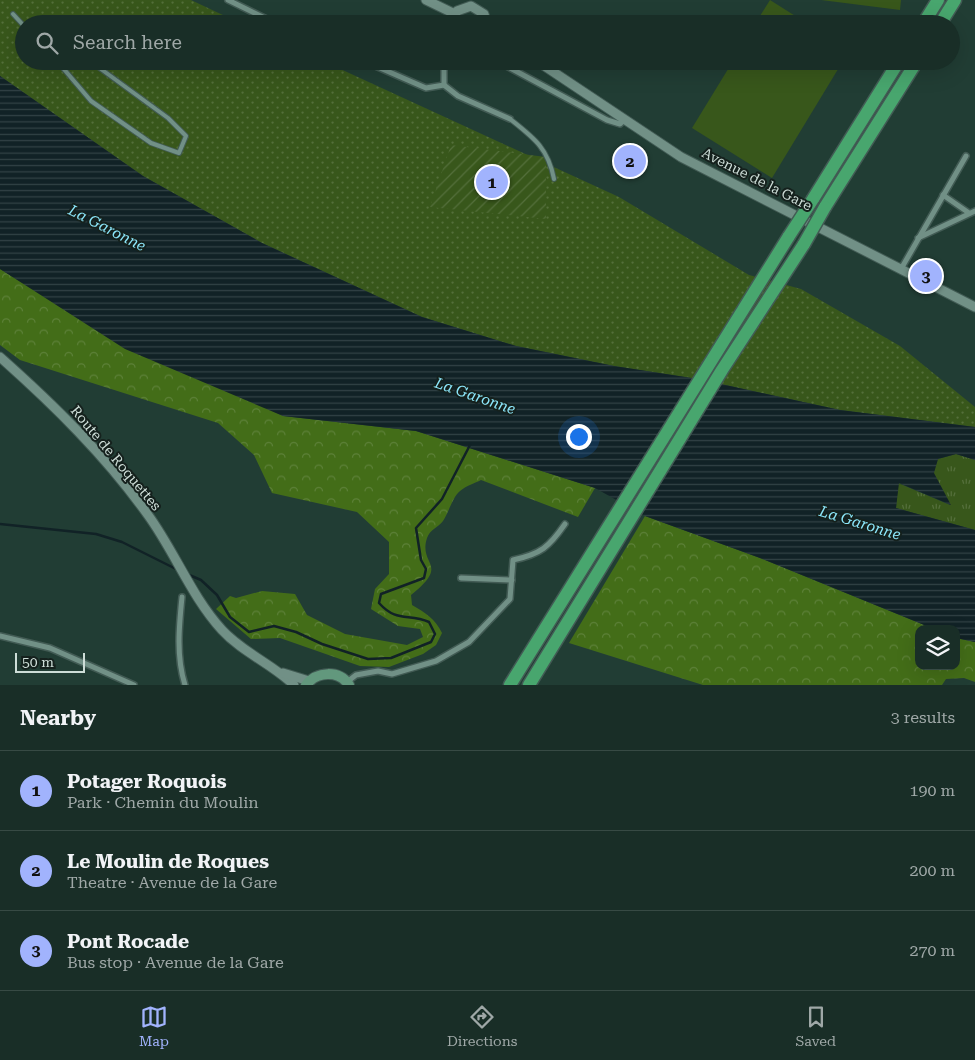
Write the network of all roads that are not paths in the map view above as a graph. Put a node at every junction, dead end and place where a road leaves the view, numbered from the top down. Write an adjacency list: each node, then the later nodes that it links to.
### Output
1 (228, 0): 6 (street)
2 (426, 0): 7 (street)
3 (938, 0): 10 (highway)
4 (955, 0): 11 (highway)
5 (463, 3): 8 (street); 9 (street)
6 (259, 15)
7 (447, 15)
8 (456, 15)
9 (484, 15)
10 (929, 15)
11 (946, 15)
12 (65, 70): 13 (lane)
13 (102, 70)
14 (385, 70): 20 (street)
15 (444, 70): 20 (street)
16 (513, 70): 22 (street)
17 (550, 70): 22 (street, Avenue de la Gare)
18 (894, 70): 42 (highway, bridge)
19 (911, 70): 43 (highway, bridge)
20 (444, 85): 21 (street)
21 (510, 119): 24 (lane)
22 (624, 120): 28 (street, Avenue de la Gare)
23 (966, 156): 25 (street)
24 (554, 179)
25 (943, 195): 26 (street); 27 (street)
26 (972, 212): 27 (street)
27 (918, 238): 28 (street)
28 (901, 269): 29 (street, Avenue de la Gare)
29 (975, 307)
30 (0, 357): 36 (street, Route de Roquettes)
31 (565, 524): 33 (street)
32 (461, 578): 33 (street)
33 (512, 580): 38 (street)
34 (182, 596): 40 (street)
35 (0, 636): 39 (street)
36 (280, 672): 37 (street, Route de Roquettes); 41 (street, Route de Roquettes)
37 (308, 683): 38 (main road)
38 (348, 683)
39 (134, 685)
40 (185, 685)
41 (294, 685)
42 (510, 685)
43 (530, 685)

